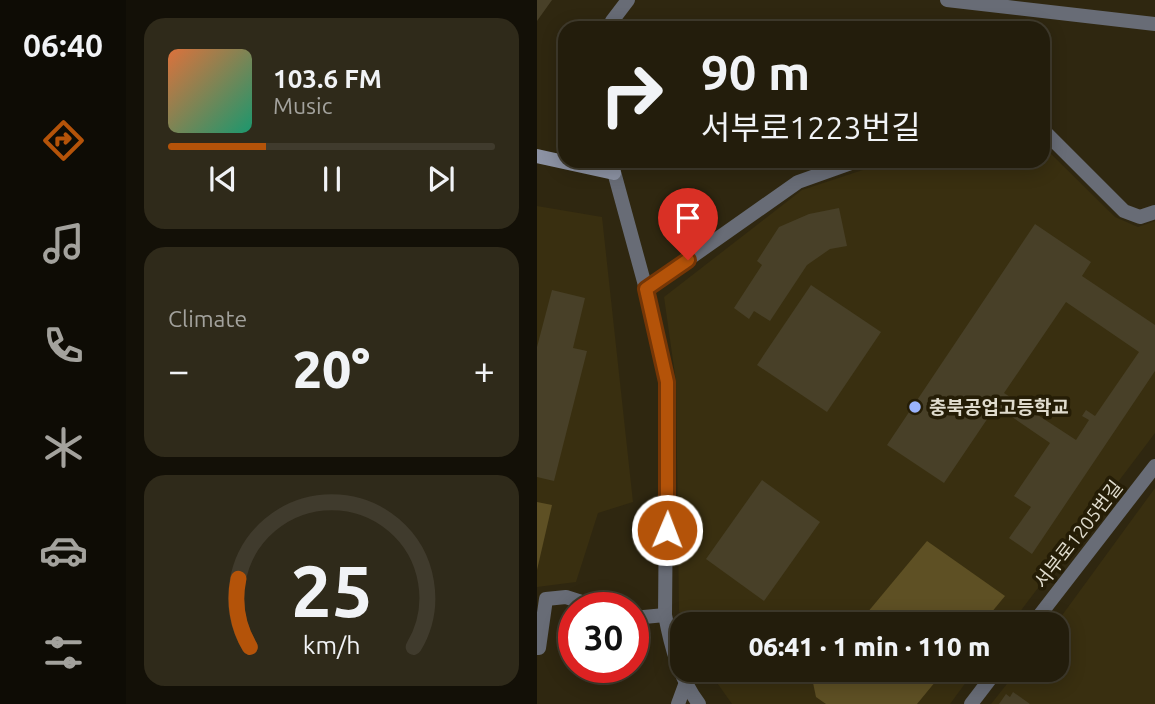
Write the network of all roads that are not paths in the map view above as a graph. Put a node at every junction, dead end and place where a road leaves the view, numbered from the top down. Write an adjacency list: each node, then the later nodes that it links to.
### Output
1 (628, 0): 3 (street)
2 (947, 0): 4 (street)
3 (612, 21)
4 (1155, 24)
5 (1050, 137): 10 (street)
6 (537, 156): 7 (street)
7 (558, 159)
8 (613, 168): 11 (street)
9 (837, 168): 11 (street)
10 (1155, 212)
11 (646, 289): 15 (street)
12 (1155, 466): 14 (street, 서부로1205번길)
13 (558, 598): 17 (street)
14 (1042, 612)
15 (665, 615): 16 (street); 19 (street)
16 (649, 616)
17 (537, 648)
18 (988, 682): 22 (street)
19 (685, 685): 20 (street); 21 (street)
20 (678, 704)
21 (699, 704)
22 (971, 704)

